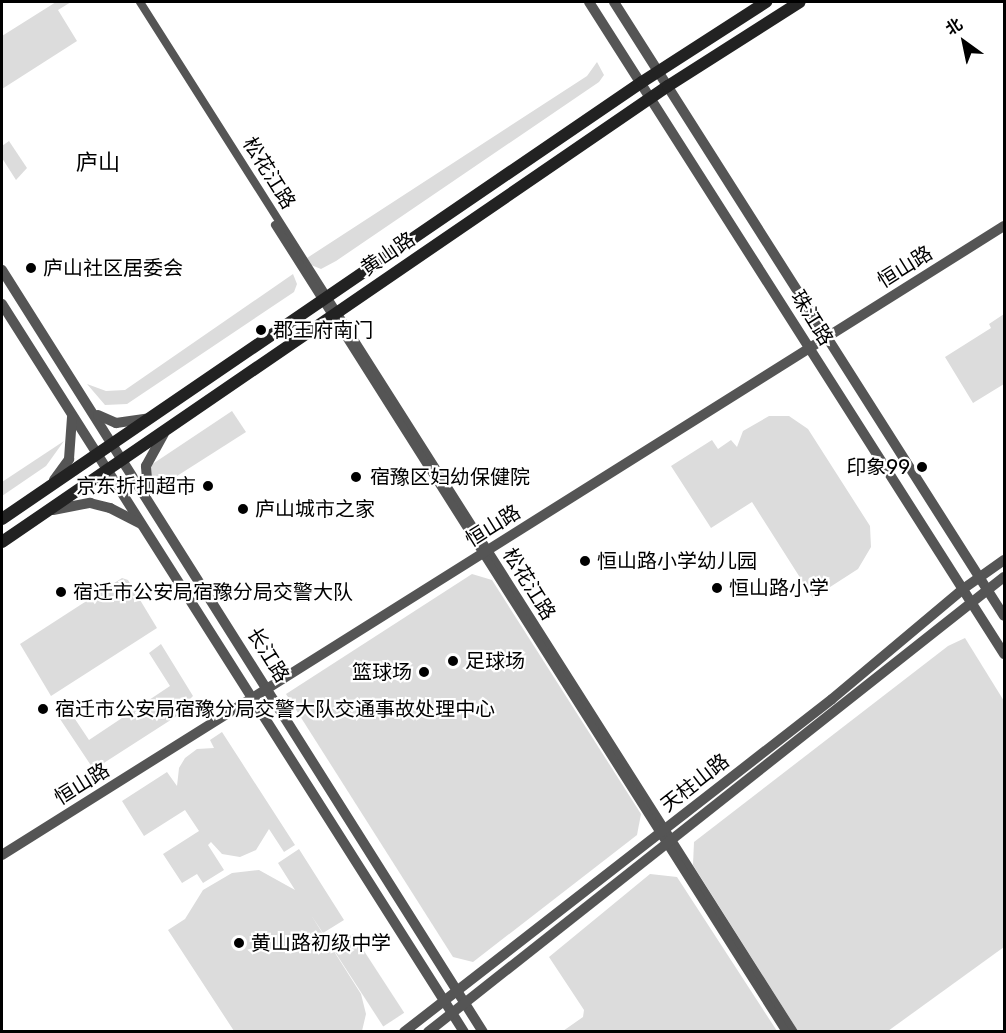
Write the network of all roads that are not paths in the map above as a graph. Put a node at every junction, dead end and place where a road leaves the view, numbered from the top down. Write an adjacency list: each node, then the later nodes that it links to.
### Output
1 (134, 2): 14 (street, 松花江路)
2 (140, 2): 14 (street, 松花江路)
3 (589, 2): 8 (street, 珠江路)
4 (614, 2): 7 (street, 珠江路)
5 (766, 2): 7 (main road, 黄山路)
6 (800, 2): 9 (main road, 黄山路)
7 (658, 71): 8 (main road, 黄山路); 9 (street, 珠江路)
8 (642, 82): 10 (street, 珠江路); 14 (main road, 黄山路)
9 (668, 86): 10 (main road, 黄山路); 17 (street, 珠江路)
10 (652, 97): 16 (main road, 黄山路); 18 (street, 珠江路)
11 (1005, 226): 17 (street, 恒山路)
12 (1005, 233): 17 (street, 恒山路)
13 (2, 270): 19 (street, 长江路)
14 (326, 299): 16 (street, 松花江路); 21 (main road, 黄山路)
15 (2, 304): 20 (street, 长江路)
16 (335, 314): 22 (main road, 黄山路); 35 (street, 松花江路)
17 (829, 340): 18 (street, 恒山路); 23 (street, 珠江路)
18 (812, 351): 24 (street, 珠江路); 35 (street, 恒山路)
19 (91, 408): 21 (street); 25 (street, 长江路)
20 (72, 414): 26 (street, 长江路); 29 (street)
21 (154, 416): 25 (main road, 黄山路)
22 (169, 428): 27 (main road, 黄山路); 30 (street)
23 (886, 431): 24 (street); 37 (street, 珠江路)
24 (870, 442): 40 (street, 珠江路)
25 (114, 443): 26 (main road, 黄山路); 27 (street, 长江路)
26 (98, 454): 28 (street, 长江路); 29 (main road, 黄山路)
27 (124, 459): 28 (main road, 黄山路); 30 (street, 长江路)
28 (108, 470): 31 (main road, 黄山路); 33 (street, 长江路)
29 (47, 488): 32 (main road, 黄山路)
30 (154, 507): 44 (street, 长江路)
31 (42, 515): 33 (street); 34 (main road, 黄山路)
32 (2, 519)
33 (142, 525): 45 (street, 长江路)
34 (2, 542)
35 (487, 554): 44 (street, 恒山路); 46 (street, 松花江路)
36 (1005, 560): 37 (street, 天柱山路)
37 (979, 576): 39 (street, 珠江路); 40 (street, 天柱山路)
38 (1005, 577): 39 (street, 天柱山路)
39 (987, 588): 41 (street, 天柱山路); 42 (street, 珠江路)
40 (963, 589): 41 (street, 珠江路); 46 (street, 天柱山路)
41 (971, 602): 43 (street, 珠江路); 46 (street, 天柱山路)
42 (1005, 616)
43 (1005, 654)
44 (269, 691): 45 (street, 恒山路); 49 (street, 长江路)
45 (254, 700): 47 (street, 恒山路); 48 (street, 恒山路); 50 (street, 长江路)
46 (666, 836): 49 (street, 天柱山路); 51 (street, 天柱山路); 57 (street, 松花江路); 58 (street, 松花江路)
47 (2, 855)
48 (2, 861)
49 (457, 991): 50 (street, 天柱山路); 51 (street, 长江路)
50 (444, 1001): 52 (street, 长江路); 53 (street, 天柱山路)
51 (465, 1003): 52 (street, 天柱山路); 56 (street, 长江路)
52 (452, 1013): 54 (street, 天柱山路); 55 (street, 长江路)
53 (404, 1032)
54 (428, 1032)
55 (464, 1032)
56 (483, 1032)
57 (786, 1032)
58 (794, 1032)

